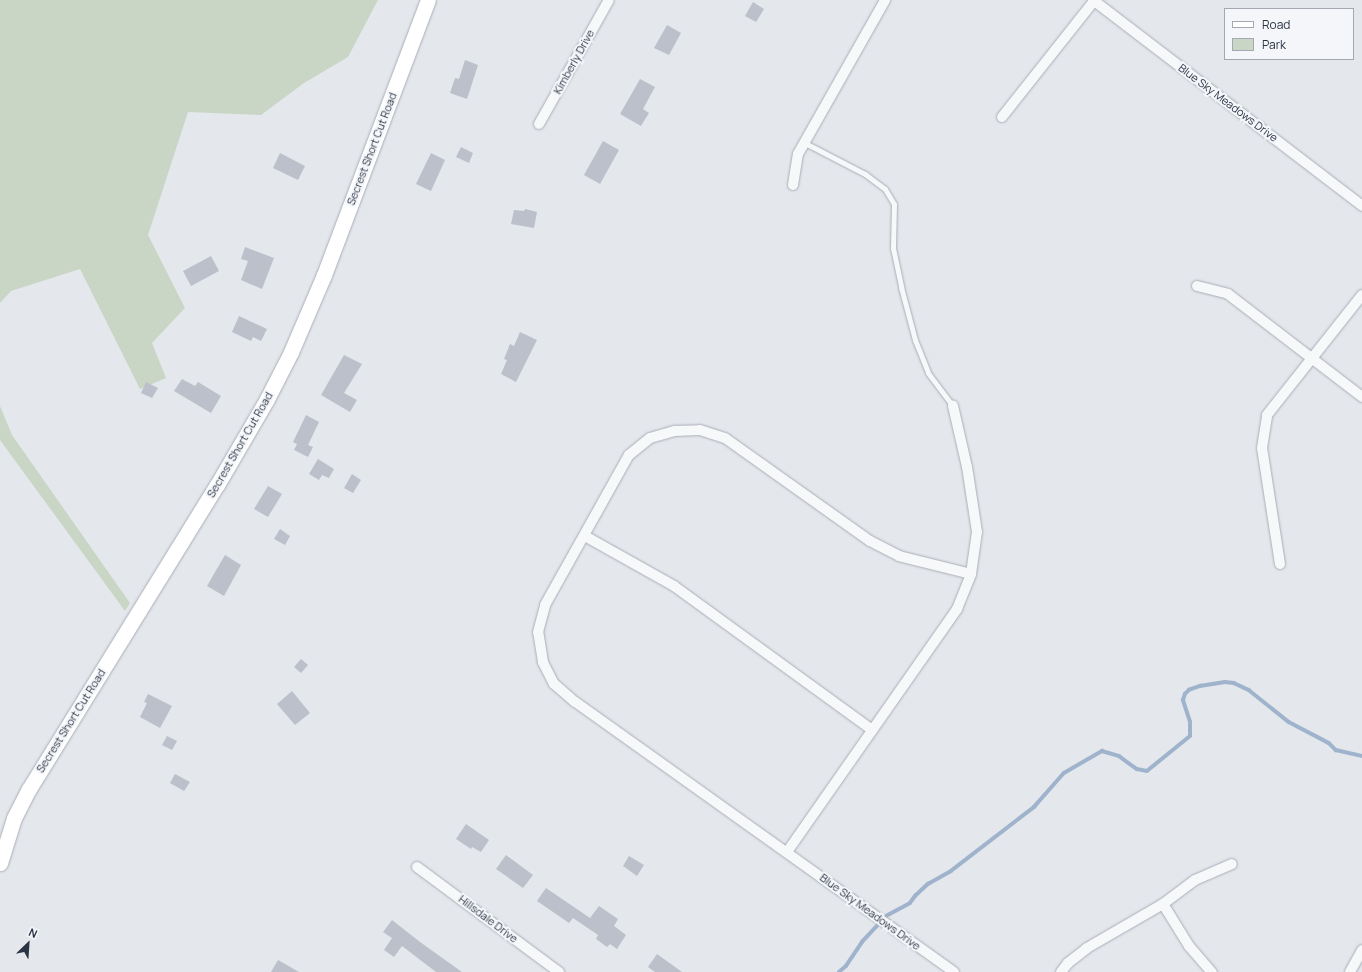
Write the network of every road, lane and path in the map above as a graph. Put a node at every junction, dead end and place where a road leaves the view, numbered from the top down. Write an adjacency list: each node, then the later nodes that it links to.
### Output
1 (428, 0): 20 (main road, Secrest Short Cut Road)
2 (608, 0): 6 (street, Kimberly Drive)
3 (885, 0): 7 (street)
4 (1094, 0): 5 (street); 9 (street, Blue Sky Meadows Drive)
5 (1002, 117)
6 (539, 124)
7 (805, 143): 8 (street); 14 (lane)
8 (793, 185)
9 (1362, 206)
10 (1197, 286): 12 (street)
11 (1362, 295): 12 (street)
12 (1312, 358): 13 (street); 16 (street)
13 (1362, 396)
14 (953, 406): 17 (street)
15 (585, 536): 17 (street, Blue Sky Meadows Drive); 18 (street); 19 (street, Blue Sky Meadows Drive)
16 (1280, 564)
17 (971, 574): 18 (street)
18 (872, 730): 19 (street)
19 (787, 852): 26 (street, Blue Sky Meadows Drive)
20 (0, 863)
21 (1232, 864): 23 (street)
22 (417, 867): 25 (street, Hillsdale Drive)
23 (1163, 904): 27 (street); 28 (street)
24 (1362, 950): 29 (street)
25 (559, 972)
26 (954, 972)
27 (1061, 972)
28 (1212, 972)
29 (1350, 972)

